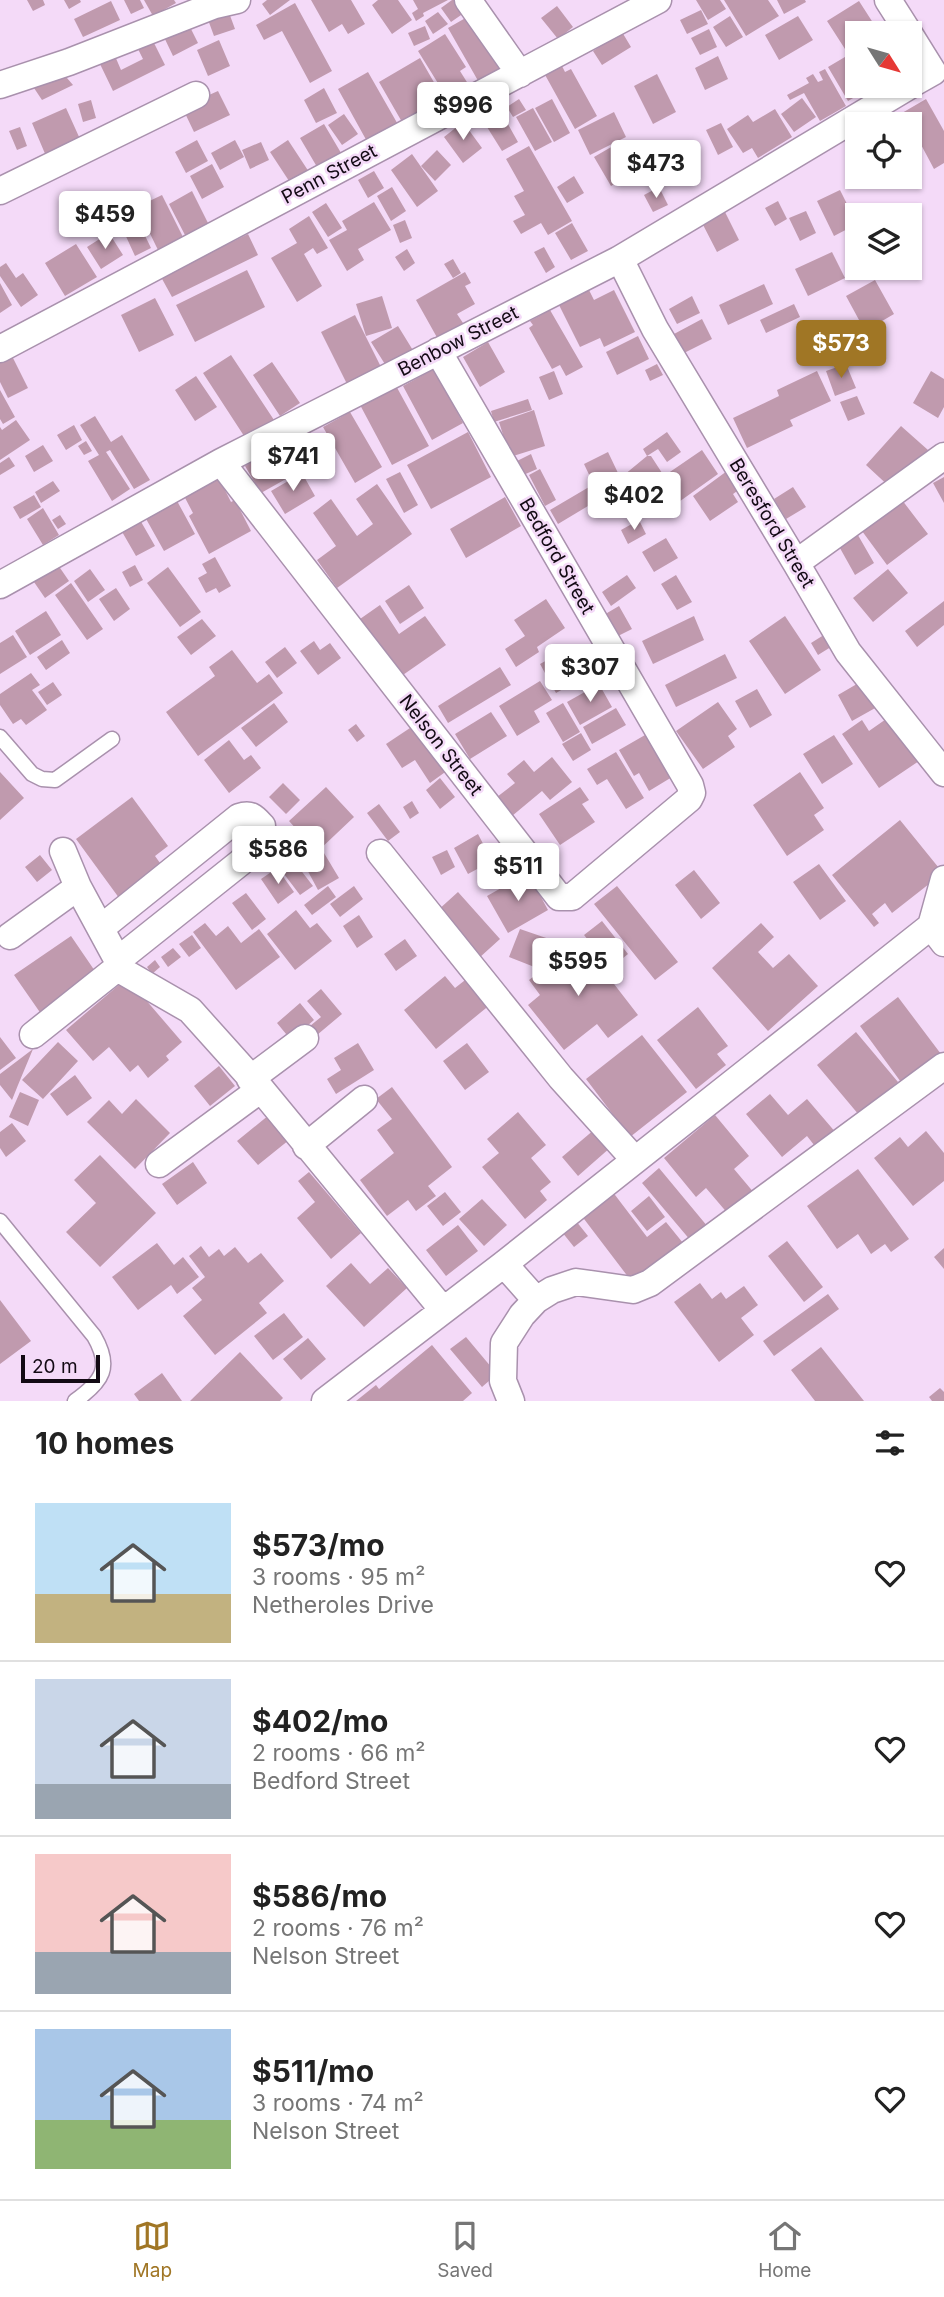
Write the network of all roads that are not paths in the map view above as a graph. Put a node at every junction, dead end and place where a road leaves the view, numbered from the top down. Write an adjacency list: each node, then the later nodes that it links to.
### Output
1 (237, 0): 10 (street)
2 (468, 0): 7 (street)
3 (658, 0): 7 (street, Penn Street)
4 (888, 0): 5 (street, Benbow Street)
5 (901, 21)
6 (922, 52): 8 (street, Benbow Street)
7 (520, 74): 15 (street, Penn Street)
8 (939, 76): 9 (street, Benbow Street)
9 (922, 82)
10 (0, 85)
11 (196, 95): 13 (street)
12 (890, 98): 14 (street, Benbow Street)
13 (0, 191)
14 (621, 259): 16 (street, Benbow Street); 19 (street, Beresford Street)
15 (0, 349)
16 (438, 351): 18 (street, Benbow Street); 24 (street, Bedford Street)
17 (944, 456): 19 (street)
18 (221, 462): 20 (street, Benbow Street); 24 (street, Nelson Street)
19 (796, 563): 23 (street, Beresford Street)
20 (0, 585)
21 (0, 737): 22 (lane)
22 (112, 739)
23 (944, 773)
24 (689, 799)
25 (63, 850): 30 (street)
26 (194, 853): 29 (street); 29 (street); 31 (street)
27 (380, 853): 41 (street)
28 (944, 878): 32 (street)
29 (213, 884): 34 (street)
30 (78, 887): 31 (street); 33 (street)
31 (101, 928): 34 (street)
32 (938, 935): 41 (street)
33 (10, 936)
34 (119, 962): 35 (street); 38 (street)
35 (33, 1035)
36 (305, 1038): 38 (street)
37 (944, 1066): 45 (street)
38 (255, 1084): 40 (street); 42 (street)
39 (364, 1099): 40 (street)
40 (306, 1146): 46 (street)
41 (635, 1160): 44 (street)
42 (159, 1164)
43 (0, 1221): 47 (lane)
44 (504, 1264): 45 (street); 46 (street)
45 (536, 1300): 49 (street)
46 (443, 1310): 48 (street)
47 (75, 1401)
48 (325, 1401)
49 (511, 1401)

